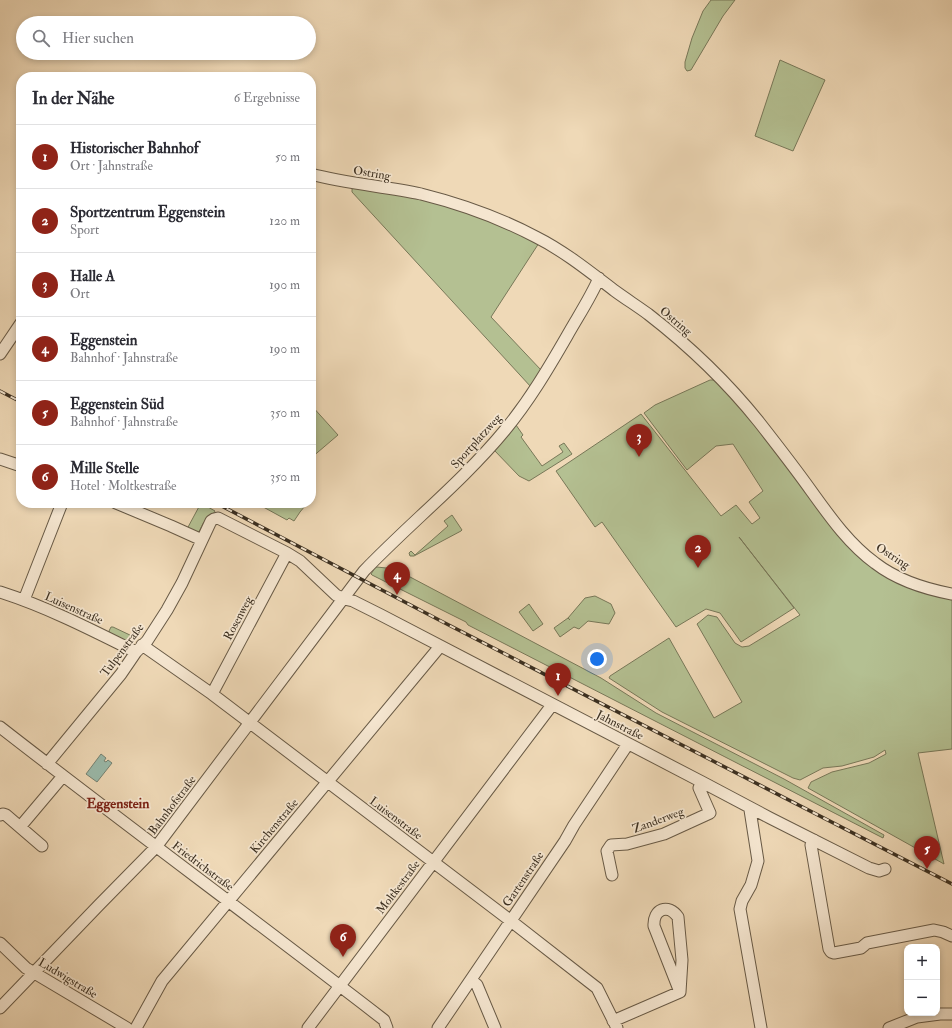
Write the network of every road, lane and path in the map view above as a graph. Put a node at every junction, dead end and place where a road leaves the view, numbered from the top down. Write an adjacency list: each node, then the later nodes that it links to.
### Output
1 (316, 175): 2 (street, Ostring)
2 (599, 278): 12 (street, Ostring); 13 (street, Sportplatzweg)
3 (16, 331): 4 (street)
4 (0, 354)
5 (0, 460): 6 (street)
6 (16, 465)
7 (60, 508): 14 (street)
8 (128, 508): 9 (street)
9 (202, 540): 10 (street, Tulpenstraße); 16 (street, Tulpenstraße)
10 (287, 553): 13 (street, Jahnstraße); 17 (street, Rosenweg)
11 (0, 592): 14 (street, Luisenstraße)
12 (952, 594)
13 (344, 599): 15 (street, Jahnstraße); 19 (street, Bahnhofstraße)
14 (24, 600): 16 (street, Luisenstraße)
15 (439, 646): 18 (street, Jahnstraße); 25 (street, Kirchenstraße)
16 (139, 648): 17 (street, Luisenstraße); 22 (street, Tulpenstraße)
17 (212, 694): 19 (street, Luisenstraße)
18 (552, 705): 21 (street, Jahnstraße); 32 (street, Moltkestraße)
19 (250, 724): 25 (street, Luisenstraße); 31 (street, Bahnhofstraße)
20 (0, 727): 22 (street, Friedrichstraße)
21 (628, 744): 24 (street, Jahnstraße); 36 (street, Gartenstraße)
22 (47, 764): 23 (street, Friedrichstraße)
23 (63, 776): 28 (street); 31 (street, Friedrichstraße)
24 (702, 782): 26 (street, Jahnstraße); 34 (street, Zanderweg)
25 (328, 783): 32 (street, Luisenstraße); 35 (street, Kirchenstraße)
26 (750, 808): 29 (street, Jahnstraße); 52 (street)
27 (0, 815): 28 (street)
28 (20, 826): 30 (street)
29 (814, 840): 33 (street, Jahnstraße); 37 (street)
30 (42, 846)
31 (156, 847): 35 (street, Friedrichstraße); 39 (street, Bahnhofstraße)
32 (433, 862): 36 (street, Luisenstraße); 41 (street, Moltkestraße)
33 (885, 869)
34 (612, 874)
35 (228, 901): 41 (street, Friedrichstraße); 47 (street, Kirchenstraße)
36 (511, 921): 40 (street, Gartenstraße); 45 (street, Luisenstraße)
37 (952, 936)
38 (0, 943): 39 (street, Ludwigstraße)
39 (34, 973): 43 (street, Bahnhofstraße); 46 (street, Ludwigstraße)
40 (471, 980): 50 (street, Gartenstraße); 51 (street)
41 (339, 986): 48 (street, Moltkestraße); 49 (street, Friedrichstraße)
42 (680, 992): 42 (street); 45 (street)
43 (0, 1008)
44 (952, 1014): 53 (street)
45 (615, 1024)
46 (127, 1028)
47 (136, 1028)
48 (308, 1028)
49 (387, 1028)
50 (438, 1028)
51 (495, 1028)
52 (761, 1028)
53 (888, 1028)

